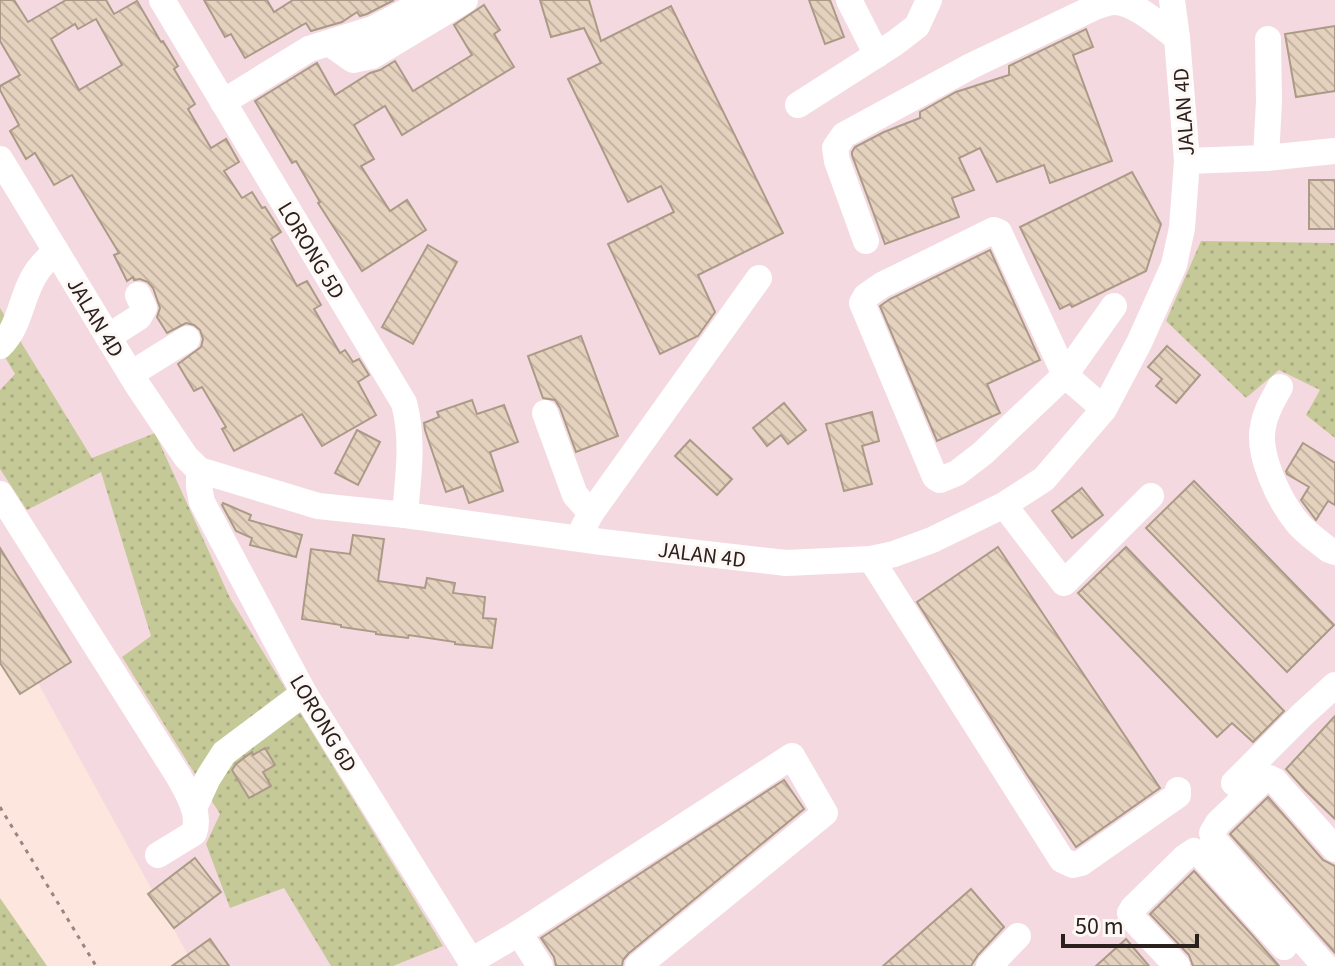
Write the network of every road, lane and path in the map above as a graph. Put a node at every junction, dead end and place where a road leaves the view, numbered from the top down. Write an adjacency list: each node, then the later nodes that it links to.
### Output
1 (162, 0): 11 (street, LORONG 5D)
2 (428, 0): 9 (street)
3 (465, 0): 9 (street)
4 (849, 0): 10 (street)
5 (929, 0): 10 (street)
6 (1177, 2): 7 (street, JALAN 4D)
7 (1177, 38): 16 (street, JALAN 4D); 17 (street)
8 (1268, 39): 14 (street)
9 (329, 43): 11 (street)
10 (877, 55): 12 (street)
11 (223, 102): 35 (street, LORONG 5D)
12 (798, 105)
13 (1335, 151): 14 (street)
14 (1266, 158): 16 (street)
15 (0, 159): 18 (street, JALAN 4D)
16 (1187, 161): 28 (street, JALAN 4D)
17 (866, 241)
18 (56, 251): 22 (street, JALAN 4D); 24 (street)
19 (759, 278): 34 (street)
20 (138, 295): 22 (street)
21 (1114, 306): 26 (street)
22 (108, 337): 25 (street, JALAN 4D)
23 (187, 339): 25 (street)
24 (0, 346)
25 (131, 374): 30 (street, JALAN 4D)
26 (1065, 375): 26 (street); 28 (street)
27 (1280, 387): 37 (street)
28 (1104, 409): 33 (street, JALAN 4D)
29 (545, 413): 34 (street)
30 (199, 470): 35 (street, JALAN 4D); 40 (street, LORONG 6D)
31 (0, 494): 44 (street)
32 (1151, 496): 33 (street)
33 (1004, 505): 38 (street, JALAN 4D)
34 (591, 513): 36 (street)
35 (405, 515): 36 (street, JALAN 4D)
36 (578, 538): 38 (street, JALAN 4D)
37 (1335, 552)
38 (871, 559): 42 (street)
39 (1335, 685): 41 (street)
40 (304, 693): 44 (street); 49 (street, LORONG 6D)
41 (1234, 783)
42 (1178, 790)
43 (0, 807): 50 (path)
44 (194, 808): 46 (street)
45 (1335, 849): 56 (street)
46 (158, 855)
47 (519, 933): 49 (street); 51 (street); 52 (street)
48 (1018, 936): 53 (street)
49 (473, 964)
50 (96, 966)
51 (540, 966)
52 (638, 966)
53 (989, 966)
54 (1177, 966): 55 (street)
55 (1302, 966)
56 (1325, 966)

